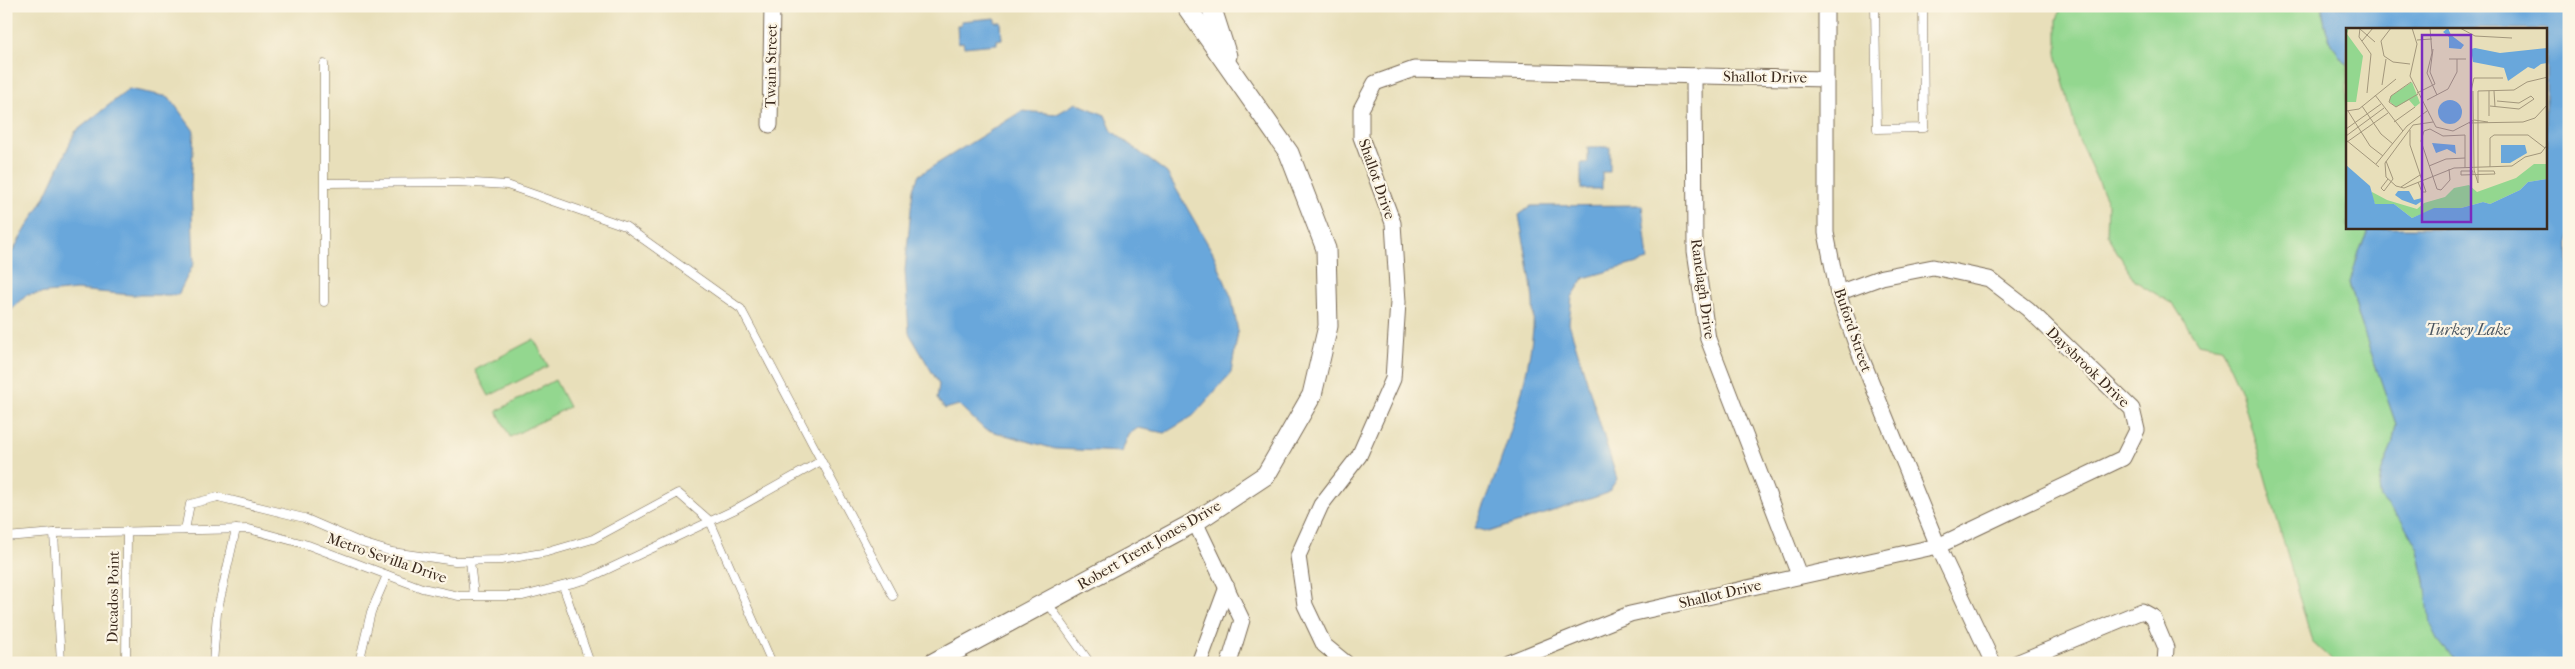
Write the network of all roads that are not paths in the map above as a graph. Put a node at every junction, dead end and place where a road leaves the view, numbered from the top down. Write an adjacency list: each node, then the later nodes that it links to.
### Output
1 (772, 6): 11 (street, Twain Street)
2 (1186, 6): 8 (street, Robert Trent Jones Drive)
3 (1211, 6): 8 (street, Robert Trent Jones Drive)
4 (1826, 6): 10 (street, Buford Street)
5 (1875, 6): 6 (lane)
6 (1923, 6)
7 (324, 64): 12 (lane)
8 (1232, 74): 17 (street, Robert Trent Jones Drive)
9 (1694, 76): 10 (street, Shallot Drive); 26 (street, Ranelagh Drive); 42 (street, Shallot Drive)
10 (1826, 79): 13 (street, Buford Street)
11 (770, 125)
12 (325, 183): 14 (lane); 15 (lane)
13 (1838, 293): 23 (street, Buford Street); 23 (street, Daysbrook Drive)
14 (324, 302)
15 (821, 461): 16 (lane, Metro Sevilla Drive); 30 (lane)
16 (710, 521): 24 (lane); 27 (lane, Metro Sevilla Drive); 39 (lane)
17 (1195, 522): 28 (street); 31 (street, Robert Trent Jones Drive)
18 (236, 529): 19 (lane, Metro Sevilla Drive); 25 (lane, Metro Sevilla Drive); 36 (lane)
19 (185, 530): 20 (lane, Metro Sevilla Drive); 24 (lane)
20 (127, 531): 21 (lane, Metro Sevilla Drive); 35 (lane, Ducados Point)
21 (54, 533): 22 (lane, Metro Sevilla Drive); 34 (lane)
22 (6, 537)
23 (1938, 546): 26 (street, Shallot Drive); 44 (street, Buford Street)
24 (470, 561): 29 (lane)
25 (387, 575): 29 (lane, Metro Sevilla Drive); 37 (lane)
26 (1799, 575): 43 (street, Shallot Drive)
27 (563, 586): 29 (lane, Metro Sevilla Drive); 38 (lane)
28 (1227, 588): 32 (street); 33 (street)
29 (474, 596)
30 (893, 596)
31 (1047, 602): 40 (street, Robert Trent Jones Drive); 41 (lane)
32 (1202, 656): 33 (street)
33 (1230, 661)
34 (61, 663)
35 (126, 663)
36 (212, 663)
37 (359, 663)
38 (590, 663)
39 (772, 663)
40 (933, 663)
41 (1090, 663)
42 (1346, 663)
43 (1508, 663)
44 (1993, 663)
45 (2016, 663): 46 (street)
46 (2164, 663)

